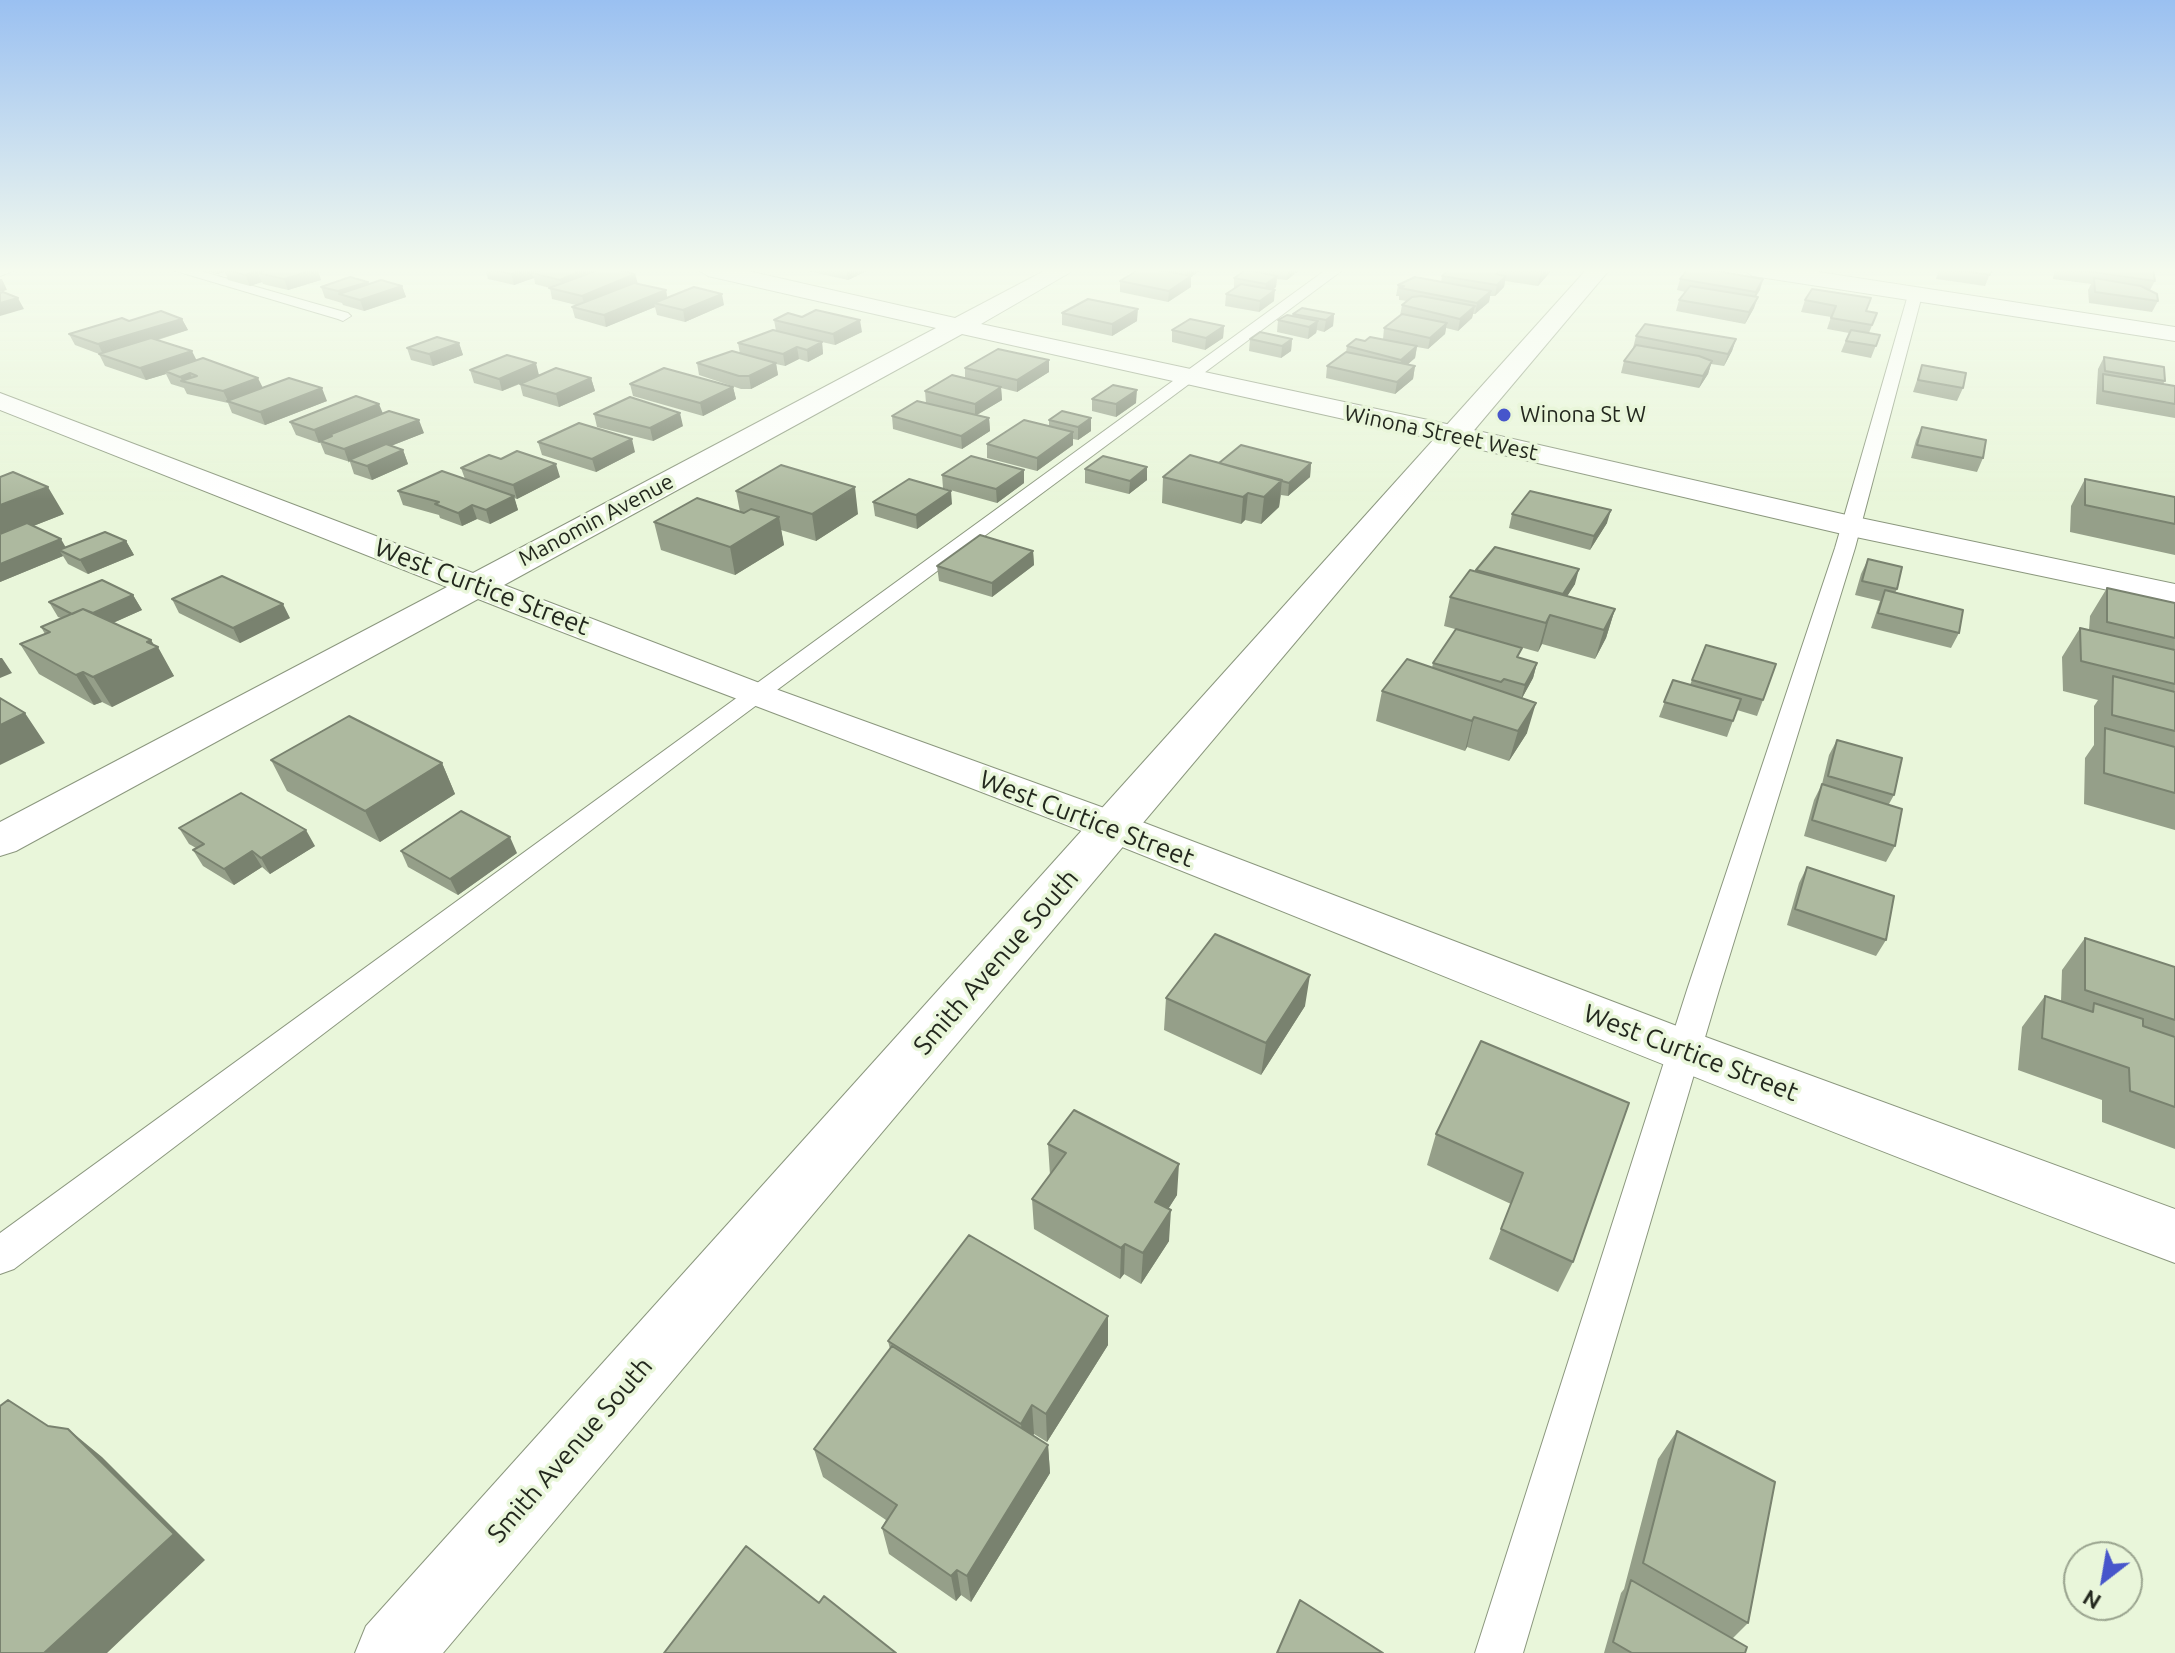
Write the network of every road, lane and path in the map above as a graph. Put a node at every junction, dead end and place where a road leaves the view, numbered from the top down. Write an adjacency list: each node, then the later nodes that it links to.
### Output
1 (919, 346): 10 (street, Manomin Avenue)
2 (1049, 346): 6 (street, Winona Street West)
3 (1234, 346): 6 (lane)
4 (1533, 346): 8 (street, Smith Avenue South)
5 (1901, 346): 9 (lane)
6 (1190, 379): 8 (street, Winona Street West); 12 (lane)
7 (7, 408): 10 (street, West Curtice Street)
8 (1456, 435): 9 (street, Winona Street West); 13 (street, Smith Avenue South)
9 (1851, 526): 11 (street, Winona Street West); 15 (lane)
10 (478, 585): 12 (street, West Curtice Street); 14 (street, Manomin Avenue)
11 (2175, 594)
12 (756, 695): 13 (street, West Curtice Street); 17 (lane)
13 (1113, 827): 15 (street, West Curtice Street); 18 (street, Smith Avenue South)
14 (0, 841)
15 (1684, 1051): 16 (street, West Curtice Street); 19 (lane)
16 (2175, 1236)
17 (0, 1256)
18 (393, 1653)
19 (1499, 1653)

